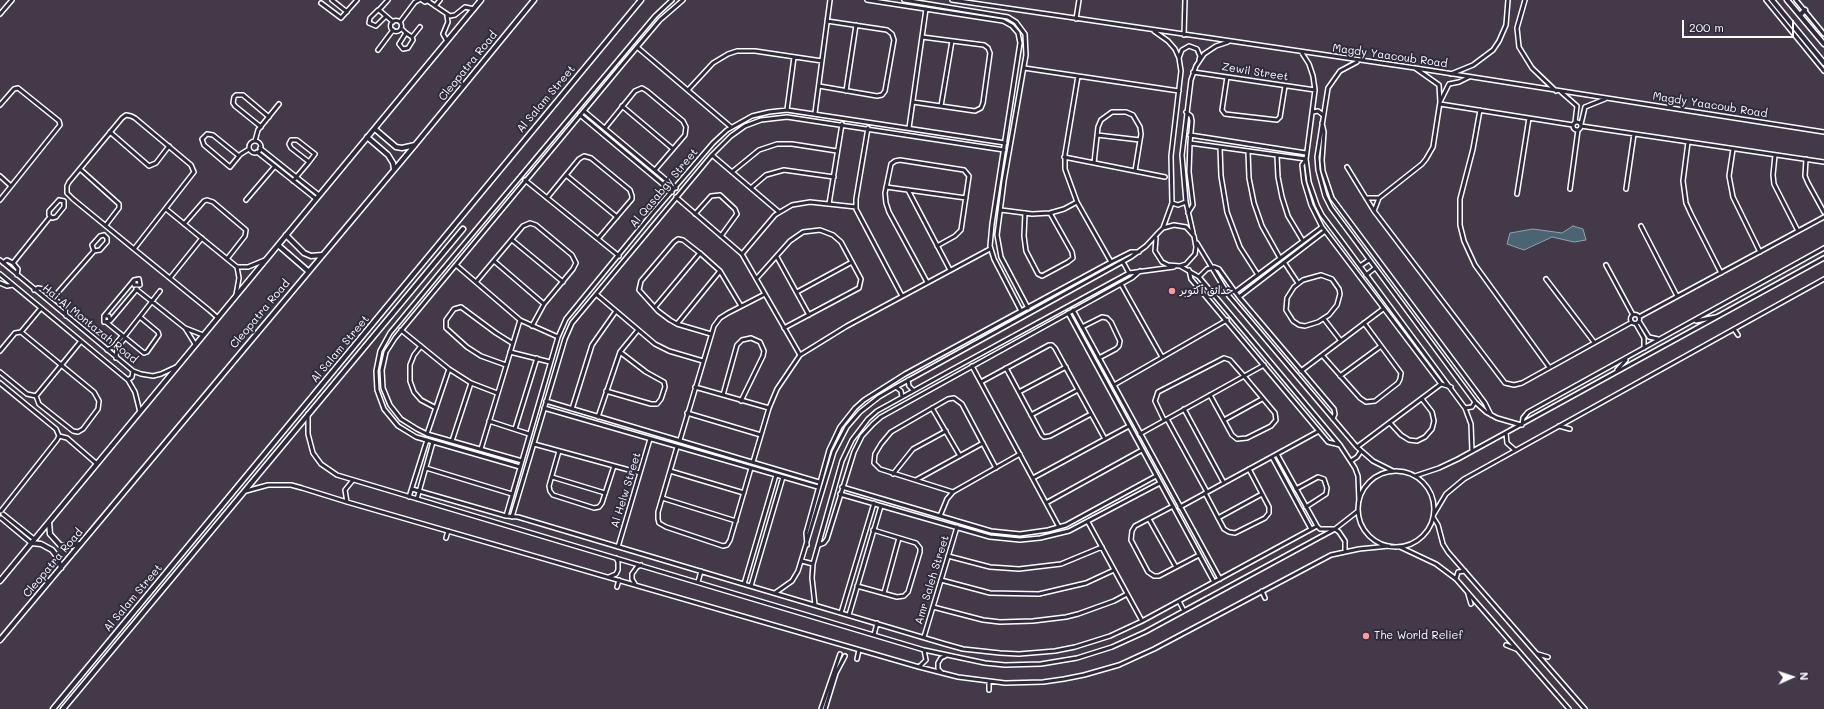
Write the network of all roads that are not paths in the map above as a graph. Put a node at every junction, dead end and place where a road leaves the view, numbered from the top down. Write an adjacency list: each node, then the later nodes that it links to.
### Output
1 (12, 0): 29 (street)
2 (357, 0): 34 (street)
3 (388, 0): 32 (street)
4 (421, 0): 5 (street); 43 (street)
5 (428, 0): 28 (street)
6 (440, 0): 28 (street)
7 (481, 0): 30 (main road)
8 (534, 0): 132 (main road, Cleopatra Road)
9 (641, 0): 531 (main road, Al Salam Street)
10 (672, 0): 65 (street)
11 (683, 0): 59 (street)
12 (830, 0): 40 (street)
13 (868, 0): 25 (street)
14 (904, 0): 70 (street)
15 (952, 0): 39 (street, Magdy Yaacoub Road)
16 (1079, 0): 39 (street)
17 (1185, 0): 52 (street)
18 (1508, 0): 74 (street)
19 (1525, 0): 86 (street)
20 (1766, 0): 45 (street)
21 (1772, 0): 41 (main road)
22 (1787, 0): 36 (main road)
23 (1796, 0): 33 (street)
24 (334, 1): 34 (street)
25 (880, 1): 31 (street)
26 (321, 3): 34 (street)
27 (0, 6): 29 (street)
28 (435, 6): 38 (street)
29 (6, 7): 35 (street)
30 (474, 9): 38 (street); 55 (main road)
31 (926, 9): 53 (street); 130 (street)
32 (380, 10): 37 (street); 37 (street)
33 (1805, 10): 36 (main road); 51 (street)
34 (347, 12)
35 (0, 14)
36 (1800, 15): 58 (main road)
37 (386, 16): 42 (street)
38 (447, 16): 55 (street)
39 (1076, 19): 49 (street, Magdy Yaacoub Road)
40 (827, 21): 44 (street); 66 (street)
41 (1789, 21): 45 (main road); 68 (main road)
42 (393, 22): 43 (street); 48 (street)
43 (400, 22): 47 (street)
44 (856, 25): 84 (street); 84 (street)
45 (1785, 25): 72 (street)
46 (420, 27): 54 (street)
47 (401, 28): 48 (street); 50 (street)
48 (393, 30): 60 (street)
49 (1152, 30): 52 (street, Magdy Yaacoub Road); 63 (street)
50 (406, 33): 54 (street); 54 (street)
51 (1824, 34)
52 (1184, 35): 57 (street, Magdy Yaacoub Road)
53 (922, 37): 56 (street); 89 (street)
54 (412, 38)
55 (447, 41): 114 (main road)
56 (952, 41): 94 (street); 94 (street)
57 (1229, 42): 61 (street, Magdy Yaacoub Road); 64 (street)
58 (1824, 44)
59 (637, 47): 69 (street); 82 (street)
60 (378, 50)
61 (1302, 53): 67 (street, Magdy Yaacoub Road); 83 (street)
62 (794, 57): 66 (street); 82 (street); 97 (street)
63 (1179, 58): 64 (street); 85 (street)
64 (1200, 60): 73 (street)
65 (617, 61): 69 (street); 204 (street)
66 (822, 61): 79 (street)
67 (1358, 61): 71 (street, Magdy Yaacoub Road); 104 (street)
68 (1824, 63)
69 (622, 65): 99 (street)
70 (1024, 68): 75 (street); 169 (street)
71 (1415, 68): 74 (street, Magdy Yaacoub Road); 78 (street)
72 (1824, 71)
73 (1193, 72): 76 (street, Zewil Street); 100 (street)
74 (1449, 74): 77 (street, Magdy Yaacoub Road)
75 (1078, 76): 85 (street); 149 (street)
76 (1227, 77): 80 (street, Zewil Street); 80 (street)
77 (1470, 77): 81 (street); 86 (street, Magdy Yaacoub Road)
78 (1440, 85): 81 (street); 90 (street)
79 (819, 86): 84 (street); 101 (street)
80 (1285, 86): 83 (street, Zewil Street)
81 (1447, 86): 90 (street)
82 (688, 90): 113 (street)
83 (1314, 90): 102 (street)
84 (846, 91)
85 (1179, 91): 190 (street)
86 (1556, 91): 87 (street, Magdy Yaacoub Road)
87 (1560, 91): 88 (street, Magdy Yaacoub Road); 95 (street)
88 (1605, 98): 96 (street); 121 (street, Magdy Yaacoub Road)
89 (913, 102): 94 (street); 117 (street)
90 (1440, 103): 98 (street); 185 (street)
91 (279, 104): 105 (street)
92 (0, 106): 171 (street)
93 (622, 106): 115 (street); 135 (street); 135 (street)
94 (941, 106)
95 (1577, 106): 96 (street); 108 (street)
96 (1584, 107): 111 (street)
97 (787, 110): 101 (street, Al Qasabgy Street); 113 (street, Al Qasabgy Street)
98 (1480, 110): 106 (street); 382 (street)
99 (584, 111): 103 (street); 115 (street)
100 (1186, 112): 124 (street); 189 (street)
101 (815, 113): 110 (street, Al Qasabgy Street)
102 (1312, 113): 104 (street); 144 (street)
103 (580, 115): 167 (street); 178 (street)
104 (1323, 115): 107 (street)
105 (269, 116): 112 (street); 112 (street)
106 (1528, 118): 108 (street); 179 (street)
107 (1321, 122): 245 (street); 440 (street)
108 (1574, 123): 111 (street); 118 (street)
109 (842, 124): 116 (street, Al Qasabgy Street); 141 (street); 145 (street, Al Qasabgy Street)
110 (893, 125): 117 (street, Al Qasabgy Street); 120 (street)
111 (1581, 125): 118 (street); 122 (street)
112 (261, 127): 127 (street)
113 (731, 127): 173 (street, Al Qasabgy Street)
114 (375, 128): 125 (main road); 132 (main road)
115 (605, 128): 159 (street)
116 (868, 128): 120 (street, Al Qasabgy Street); 192 (street)
117 (909, 128): 128 (street, Al Qasabgy Street)
118 (1578, 130): 175 (street)
119 (110, 132): 133 (street); 133 (street); 157 (street)
120 (892, 132): 136 (street, Al Qasabgy Street)
121 (1824, 132)
122 (1634, 134): 129 (street); 176 (street)
123 (1097, 135): 126 (street); 126 (street); 154 (street)
124 (1190, 135): 131 (street); 144 (street)
125 (367, 137): 158 (main road); 180 (main road)
126 (1140, 140): 160 (street)
127 (255, 141): 134 (street); 139 (street)
128 (992, 141): 130 (street, Al Qasabgy Street); 136 (street)
129 (1688, 142): 138 (street); 267 (street)
130 (1005, 143): 140 (street)
131 (1190, 143): 137 (street); 200 (street)
132 (415, 145): 158 (main road, Cleopatra Road)
133 (169, 146): 193 (street)
134 (260, 148): 142 (street); 164 (street)
135 (673, 148): 159 (street)
136 (992, 148): 140 (street, Al Qasabgy Street)
137 (1220, 148): 143 (street); 270 (street)
138 (1733, 148): 146 (street); 235 (street)
139 (249, 149): 142 (street); 147 (street)
140 (1004, 150): 170 (street)
141 (837, 151): 161 (street); 165 (street)
142 (257, 152): 155 (street)
143 (1248, 152): 148 (street); 241 (street)
144 (1306, 153): 150 (street)
145 (712, 155): 161 (street); 181 (street, Al Qasabgy Street)
146 (1775, 155): 151 (street); 216 (street)
147 (239, 156): 147 (street)
148 (1278, 156): 150 (street); 225 (street)
149 (1064, 157): 154 (street); 188 (street)
150 (1306, 159): 212 (street); 226 (street)
151 (1806, 159): 153 (street); 197 (street)
152 (309, 162): 152 (street); 164 (street)
153 (1824, 162)
154 (1094, 163): 160 (street)
155 (275, 166): 168 (street); 187 (street)
156 (1347, 167): 184 (street)
157 (80, 169): 210 (street); 210 (street)
158 (394, 169): 238 (main road, Cleopatra Road)
159 (655, 170): 173 (street)
160 (1135, 171): 166 (street)
161 (732, 172): 174 (street)
162 (566, 175): 182 (street); 205 (street); 205 (street)
163 (0, 176): 171 (street)
164 (296, 177): 168 (street); 180 (street)
165 (834, 177): 174 (street); 191 (street)
166 (1165, 177)
167 (525, 180): 182 (street); 208 (street)
168 (293, 181): 180 (street)
169 (1004, 181): 170 (street); 194 (street)
170 (998, 183): 232 (street)
171 (11, 186): 186 (street)
172 (886, 187): 177 (street); 183 (street); 279 (street)
173 (676, 188): 178 (street, Al Qasabgy Street)
174 (751, 188): 196 (street)
175 (1570, 189)
176 (1626, 189)
177 (908, 190): 183 (street); 228 (street)
178 (672, 192): 201 (street, Al Qasabgy Street)
179 (1517, 194)
180 (318, 197): 218 (main road)
181 (676, 197): 202 (street); 207 (street, Al Qasabgy Street)
182 (547, 198): 222 (street)
183 (966, 198): 228 (street)
184 (1366, 198): 185 (street); 195 (street)
185 (1379, 198): 195 (street)
186 (0, 200)
187 (246, 200)
188 (1077, 202): 199 (street); 249 (street)
189 (1186, 202): 190 (street); 200 (street)
190 (1172, 203): 213 (street)
191 (830, 204): 192 (street); 196 (street)
192 (856, 207): 295 (street)
193 (166, 209): 209 (street); 231 (street)
194 (1001, 210): 198 (street); 300 (street)
195 (1374, 211): 382 (street)
196 (780, 212): 237 (street)
197 (1824, 212)
198 (1025, 213): 199 (street); 199 (street)
199 (1050, 213)
200 (1188, 213): 220 (street)
201 (652, 214): 207 (street); 239 (street, Al Qasabgy Street)
202 (695, 214): 219 (street); 219 (street)
203 (50, 217): 203 (street); 252 (street)
204 (487, 217): 208 (street); 302 (street)
205 (617, 217): 222 (street)
206 (1824, 217): 216 (street)
207 (658, 219): 291 (street, Al Qasabgy Street)
208 (492, 221): 253 (street)
209 (184, 224): 221 (street); 243 (street)
210 (106, 226): 231 (street)
211 (1641, 226): 296 (street)
212 (1322, 227): 215 (street); 225 (street)
213 (1163, 228): 217 (street); 220 (street)
214 (463, 229): 438 (main road, Al Salam Street)
215 (1325, 231): 229 (street); 251 (street)
216 (1798, 231): 235 (street)
217 (1158, 233): 234 (street); 257 (street)
218 (286, 235): 227 (main road); 238 (main road)
219 (721, 236): 237 (street)
220 (1194, 236): 224 (street)
221 (202, 238): 243 (street); 273 (street)
222 (598, 239): 239 (street)
223 (512, 240): 246 (street); 278 (street); 278 (street)
224 (1196, 241): 255 (street); 258 (street)
225 (1303, 241): 241 (street)
226 (1342, 243): 229 (street); 256 (street)
227 (278, 245): 244 (main road); 263 (main road)
228 (937, 246): 261 (street)
229 (1338, 247): 294 (street)
230 (1824, 248): 333 (street)
231 (134, 249): 273 (street)
232 (990, 249): 261 (street); 303 (street)
233 (94, 251): 233 (street); 299 (street)
234 (1139, 252): 249 (street); 250 (street)
235 (1760, 252): 267 (street)
236 (700, 253): 264 (street); 309 (street); 309 (street)
237 (742, 254): 274 (street)
238 (322, 255): 263 (main road, Cleopatra Road)
239 (618, 256): 349 (street, Al Qasabgy Street)
240 (777, 257): 248 (street); 274 (street); 288 (street)
241 (1280, 258): 270 (street)
242 (1824, 258): 322 (street)
243 (227, 259): 259 (street)
244 (266, 260): 259 (street); 293 (main road)
245 (1369, 260): 256 (street); 260 (street)
246 (494, 261): 277 (street); 306 (street)
247 (1, 262): 252 (street); 269 (street, Hai Al Montazah Road)
248 (852, 262): 288 (street); 317 (street)
249 (1111, 262): 289 (street)
250 (1123, 262): 266 (street); 297 (street)
251 (1284, 262): 280 (street); 298 (street)
252 (13, 263): 269 (street)
253 (456, 265): 277 (street); 307 (street)
254 (1606, 265): 318 (street)
255 (1180, 266): 257 (street); 262 (street)
256 (1360, 266): 271 (street)
257 (1174, 267): 265 (street)
258 (1210, 267): 272 (street); 290 (street); 338 (street)
259 (237, 268): 293 (street)
260 (1375, 268): 271 (street); 421 (street)
261 (950, 270): 279 (street)
262 (1189, 270): 272 (street); 327 (street)
263 (308, 271): 579 (main road, Cleopatra Road)
264 (720, 271): 308 (street); 335 (street)
265 (1140, 271): 266 (street); 282 (street)
266 (1130, 273): 301 (street)
267 (1721, 273): 296 (street)
268 (0, 274): 283 (street, Hai Al Montazah Road)
269 (17, 275): 285 (street, Hai Al Montazah Road)
270 (1258, 275): 290 (street)
271 (1366, 275): 286 (street)
272 (1199, 277): 395 (street)
273 (170, 278): 323 (street)
274 (757, 278): 292 (street)
275 (1546, 279): 353 (street)
276 (1824, 279): 341 (street)
277 (476, 282): 326 (street)
278 (563, 282): 306 (street)
279 (927, 282): 295 (street)
280 (1298, 283): 325 (street); 325 (street)
281 (0, 284): 283 (street)
282 (1121, 284): 305 (street); 373 (street)
283 (13, 285): 310 (street, Hai Al Montazah Road)
284 (136, 289): 304 (street); 320 (street); 329 (street)
285 (34, 290): 299 (street); 319 (street, Hai Al Montazah Road)
286 (1378, 290): 294 (street); 406 (street)
287 (160, 291): 304 (street)
288 (797, 292): 317 (street)
289 (1057, 292): 297 (street); 311 (street)
290 (1235, 292): 298 (street)
291 (596, 294): 314 (street); 400 (street, Al Qasabgy Street)
292 (765, 294): 308 (street); 340 (street)
293 (236, 295): 323 (main road)
294 (1373, 295): 312 (street)
295 (902, 296): 368 (street)
296 (1677, 296): 328 (street)
297 (1060, 297): 365 (street)
298 (1239, 297): 331 (street)
299 (53, 298): 319 (street)
300 (1022, 298): 303 (street); 311 (street)
301 (1083, 298): 305 (street); 359 (street)
302 (417, 300): 307 (street); 463 (street)
303 (1016, 301): 315 (street)
304 (152, 302): 321 (street); 339 (street)
305 (1086, 303): 313 (street)
306 (544, 304): 336 (street)
307 (422, 305): 342 (street)
308 (741, 306): 345 (street)
309 (655, 307): 335 (street)
310 (41, 308): 344 (street); 351 (street, Hai Al Montazah Road)
311 (1028, 308): 315 (street)
312 (1383, 309): 334 (street); 402 (street)
313 (1073, 310): 316 (street); 324 (street)
314 (616, 311): 343 (street); 433 (street)
315 (1021, 311): 357 (street)
316 (1068, 313): 330 (street); 366 (street)
317 (809, 315): 340 (street)
318 (1633, 315): 328 (street); 332 (street)
319 (66, 316): 361 (street, Hai Al Montazah Road)
320 (104, 316): 329 (street); 329 (street)
321 (140, 317): 348 (street); 348 (street)
322 (1718, 317): 333 (street); 389 (street)
323 (218, 318): 346 (main road)
324 (1078, 319): 330 (street); 337 (street)
325 (1324, 319): 352 (street)
326 (520, 320): 336 (street); 354 (street)
327 (1227, 320): 373 (street); 378 (street)
328 (1638, 321): 332 (street); 350 (street); 360 (street)
329 (108, 322): 348 (street)
330 (1072, 322): 426 (street)
331 (1260, 322): 338 (street); 387 (street)
332 (1632, 322): 353 (street)
333 (1692, 322): 350 (street)
334 (1364, 323): 352 (street); 358 (street)
335 (677, 324): 345 (street)
336 (532, 326): 349 (street)
337 (1082, 327): 372 (street); 372 (street)
338 (1255, 327): 444 (street)
339 (185, 328): 346 (street); 355 (street)
340 (784, 328): 368 (street)
341 (1734, 329): 347 (street); 450 (street)
342 (401, 330): 356 (street); 456 (street)
343 (638, 330): 364 (street); 374 (street)
344 (21, 332): 362 (street); 376 (street)
345 (711, 334): 374 (street)
346 (203, 335): 355 (main road)
347 (1738, 336)
348 (124, 337): 361 (street); 370 (street)
349 (558, 337): 375 (street, Al Qasabgy Street)
350 (1660, 339): 360 (street)
351 (81, 341): 376 (street); 393 (street, Hai Al Montazah Road)
352 (1341, 341): 367 (street)
353 (1594, 342): 382 (street)
354 (512, 343): 363 (street); 377 (street)
355 (195, 344): 380 (main road)
356 (421, 346): 384 (street); 427 (street)
357 (958, 346): 365 (street); 419 (street)
358 (1381, 346): 392 (street); 392 (street)
359 (994, 347): 366 (street); 385 (street)
360 (1643, 348): 369 (street)
361 (107, 350): 370 (street, Hai Al Montazah Road)
362 (0, 351)
363 (510, 352): 371 (street); 377 (street)
364 (620, 352): 409 (street); 409 (street)
365 (961, 352): 394 (street)
366 (997, 352): 379 (street)
367 (1322, 354): 387 (street); 392 (street)
368 (800, 355): 429 (street)
369 (1632, 355): 389 (street); 448 (street)
370 (116, 358): 386 (street, Hai Al Montazah Road)
371 (537, 358): 375 (street); 452 (street)
372 (1099, 358): 403 (street)
373 (1162, 358): 403 (street)
374 (703, 361): 404 (street)
375 (550, 362): 396 (street, Al Qasabgy Street)
376 (61, 365): 413 (street); 413 (street)
377 (506, 365): 411 (street)
378 (1264, 365): 391 (street); 401 (street)
379 (972, 366): 390 (street); 397 (street)
380 (177, 367): 386 (street, Hai Al Montazah Road); 436 (main road)
381 (1066, 367): 383 (street); 408 (street); 410 (street)
382 (1549, 367)
383 (1006, 368): 397 (street); 410 (street)
384 (449, 369): 398 (street); 427 (street)
385 (951, 370): 390 (street); 407 (street)
386 (133, 371): 393 (street)
387 (1301, 371): 444 (street)
388 (0, 372): 413 (street)
389 (1615, 372): 448 (street)
390 (954, 376): 491 (street)
391 (1244, 376): 414 (street); 416 (street); 443 (street)
392 (1340, 376)
393 (128, 380): 436 (street, Hai Al Montazah Road)
394 (908, 380): 405 (street); 407 (street)
395 (1285, 380): 401 (street); 424 (street)
396 (544, 382): 400 (street); 457 (street, Al Qasabgy Street)
397 (981, 382): 479 (street)
398 (471, 383): 411 (street); 465 (street)
399 (0, 384): 460 (street)
400 (551, 384): 420 (street, Al Qasabgy Street)
401 (1280, 384): 431 (street)
402 (1441, 384): 406 (street); 417 (street)
403 (1114, 385): 422 (street)
404 (695, 387): 412 (street); 437 (street)
405 (896, 387): 415 (street); 425 (street)
406 (1451, 387): 432 (street)
407 (913, 390): 415 (street)
408 (1078, 390): 439 (street); 441 (street)
409 (606, 391): 442 (street)
410 (1019, 392): 441 (street)
411 (497, 393): 446 (street)
412 (723, 395): 418 (street); 418 (street)
413 (36, 396)
414 (1210, 396): 435 (street); 445 (street)
415 (902, 397): 487 (street)
416 (1262, 398): 445 (street); 445 (street)
417 (1422, 399): 447 (street); 447 (street)
418 (740, 400): 429 (street)
419 (864, 400): 425 (street); 484 (street)
420 (546, 401): 423 (street); 428 (street, Al Qasabgy Street)
421 (1475, 402): 432 (street); 440 (street)
422 (1124, 403): 426 (street); 458 (street)
423 (555, 404): 433 (street); 434 (street)
424 (1306, 404): 431 (street); 469 (street)
425 (868, 405): 485 (street)
426 (1118, 406): 449 (street)
427 (436, 408): 456 (street)
428 (544, 408): 434 (street); 468 (street, Al Qasabgy Street)
429 (769, 408): 459 (street)
430 (932, 408): 453 (street); 467 (street); 501 (street)
431 (1300, 408): 454 (street)
432 (1465, 408): 478 (street)
433 (572, 409): 442 (street)
434 (553, 410): 461 (street)
435 (1184, 410): 443 (street); 514 (street)
436 (140, 412): 490 (main road)
437 (687, 413): 459 (street); 464 (street)
438 (308, 414): 509 (street); 522 (main road, Al Salam Street)
439 (1091, 414): 441 (street); 462 (street)
440 (1491, 415): 448 (street)
441 (1031, 416)
442 (598, 417): 464 (street)
443 (1166, 419): 458 (street); 526 (street)
444 (1333, 419): 471 (street)
445 (1224, 420)
446 (489, 421): 452 (street); 472 (street)
447 (1390, 423): 471 (street)
448 (1522, 425): 455 (street)
449 (1129, 426): 462 (street); 474 (street)
450 (1559, 426): 451 (street); 475 (street)
451 (1570, 428)
452 (515, 429): 457 (street)
453 (946, 431): 482 (street); 501 (street)
454 (1319, 431): 469 (street); 480 (street)
455 (1506, 433): 475 (street); 478 (street)
456 (428, 434): 465 (street)
457 (529, 434): 486 (street, Al Qasabgy Street)
458 (1140, 434): 546 (street)
459 (761, 435): 489 (street)
460 (59, 436): 490 (street); 551 (street)
461 (650, 439): 470 (street); 500 (street, Al Helw Street)
462 (1105, 439): 508 (street)
463 (427, 440): 466 (street); 519 (street)
464 (680, 440): 473 (street)
465 (452, 441): 472 (street)
466 (433, 442): 493 (street); 494 (street)
467 (983, 443): 482 (street); 496 (street)
468 (534, 444): 476 (street); 538 (street, Al Qasabgy Street)
469 (1340, 445): 488 (street)
470 (677, 447): 481 (street); 498 (street)
471 (1357, 447): 477 (street)
472 (481, 449): 486 (street)
473 (713, 450): 481 (street); 489 (street)
474 (1142, 450): 503 (street); 541 (street)
475 (1515, 450): 553 (street)
476 (559, 451): 492 (street); 506 (street)
477 (1361, 451): 488 (street); 499 (street)
478 (1472, 451): 504 (street)
479 (1020, 454): 496 (street); 508 (street)
480 (1276, 454): 483 (street); 520 (street)
481 (711, 456): 495 (street)
482 (960, 456): 510 (street)
483 (1272, 457): 497 (street); 570 (street)
484 (826, 458): 485 (street); 512 (street)
485 (831, 460): 580 (street)
486 (522, 461): 493 (street, Al Qasabgy Street)
487 (842, 461): 491 (street); 581 (street)
488 (1351, 461): 539 (street)
489 (753, 462): 507 (street)
490 (97, 464): 562 (main road)
491 (849, 464): 517 (street)
492 (614, 466): 500 (street); 528 (street)
493 (520, 467): 527 (street, Al Qasabgy Street)
494 (426, 468): 523 (street); 527 (street)
495 (751, 468): 502 (street); 525 (street)
496 (996, 468): 524 (street)
497 (1249, 469): 514 (street); 530 (street)
498 (670, 471): 525 (street); 534 (street)
499 (1393, 471): 504 (street); 539 (street)
500 (640, 473): 582 (street, Al Helw Street)
501 (893, 474): 510 (street)
502 (776, 475): 505 (street); 608 (street)
503 (1156, 476): 511 (street); 513 (street)
504 (1415, 476): 553 (street)
505 (783, 477): 515 (street); 610 (street)
506 (552, 478): 528 (street); 528 (street)
507 (808, 478): 512 (street); 515 (street)
508 (1033, 478): 541 (street)
509 (353, 480): 532 (street); 540 (street)
510 (916, 481): 524 (street)
511 (1148, 481): 518 (street); 543 (street)
512 (819, 482): 516 (street)
513 (1160, 483): 518 (street); 545 (street)
514 (1224, 483): 526 (street)
515 (807, 484): 516 (street)
516 (818, 487): 580 (street)
517 (842, 487): 521 (street); 529 (street)
518 (1151, 487): 549 (street)
519 (412, 488): 523 (street); 532 (street)
520 (1296, 489): 547 (street); 547 (street)
521 (852, 490): 533 (street); 548 (street)
522 (246, 491): 537 (main road, Al Salam Street); 540 (street)
523 (419, 491): 535 (street); 554 (street)
524 (953, 492): 555 (street)
525 (744, 493): 561 (street)
526 (1206, 493): 546 (street); 558 (street)
527 (512, 494): 536 (street, Al Qasabgy Street)
528 (605, 494)
529 (840, 494): 533 (street); 581 (street)
530 (1262, 494): 558 (street); 558 (street)
531 (231, 495): 537 (main road); 645 (main road, Al Salam Street)
532 (409, 497): 535 (street)
533 (850, 497): 542 (street)
534 (662, 498): 561 (street); 561 (street)
535 (416, 499): 589 (street)
536 (510, 500): 538 (street); 554 (street, Al Qasabgy Street)
537 (238, 501): 646 (main road, Al Salam Street)
538 (517, 501): 556 (street, Al Qasabgy Street)
539 (1359, 501): 550 (street)
540 (347, 502): 573 (street)
541 (1046, 503): 567 (street)
542 (874, 504): 544 (street); 624 (street)
543 (1104, 505): 549 (street); 567 (street)
544 (881, 506): 552 (street); 572 (street)
545 (1173, 506): 559 (street); 574 (street)
546 (1180, 507): 568 (street)
547 (1306, 507): 565 (street)
548 (915, 509): 552 (street); 555 (street)
549 (1108, 511): 563 (street)
550 (1358, 511): 571 (street); 583 (street)
551 (2, 512): 557 (street); 560 (street)
552 (913, 515): 566 (street)
553 (1434, 515): 585 (street); 599 (street)
554 (506, 516): 556 (street)
555 (940, 516): 567 (street)
556 (512, 517): 582 (street)
557 (0, 518): 564 (street)
558 (1218, 518)
559 (1149, 519): 595 (street); 595 (street)
560 (11, 520): 564 (street); 569 (street)
561 (736, 521)
562 (49, 522): 578 (main road); 579 (main road)
563 (1088, 522): 566 (street); 584 (street)
564 (8, 524): 575 (street)
565 (1317, 526): 570 (street); 571 (street)
566 (957, 527): 588 (street, Amr Saleh Street)
567 (1059, 527)
568 (1192, 528): 574 (street); 591 (street)
569 (22, 529): 575 (street); 578 (street)
570 (1311, 529): 601 (street)
571 (1335, 529): 586 (street); 623 (street)
572 (874, 530): 577 (street); 611 (street)
573 (448, 531): 576 (street); 600 (street)
574 (1186, 531): 587 (street)
575 (19, 533): 578 (street)
576 (446, 538)
577 (899, 538): 616 (street); 616 (street)
578 (33, 541): 596 (main road); 605 (main road)
579 (81, 543): 596 (main road, Cleopatra Road)
580 (807, 545): 590 (street)
581 (819, 545): 592 (street)
582 (618, 546): 598 (street)
583 (1389, 546): 585 (street); 586 (street)
584 (1102, 547): 588 (street); 597 (street)
585 (1400, 547): 602 (street)
586 (1345, 551): 613 (street)
587 (1199, 555): 594 (street); 595 (street)
588 (948, 556): 604 (street, Amr Saleh Street)
589 (616, 558): 593 (street); 600 (street)
590 (802, 561): 592 (street); 615 (street)
591 (1211, 563): 594 (street); 601 (street)
592 (813, 564): 621 (street)
593 (641, 565): 606 (street); 609 (street)
594 (1206, 566): 607 (street)
595 (1176, 567)
596 (61, 568): 630 (main road, Cleopatra Road)
597 (1114, 570): 604 (street); 617 (street)
598 (702, 571): 606 (street); 608 (street)
599 (1465, 571): 602 (street); 635 (street)
600 (609, 578): 603 (street)
601 (1220, 579): 607 (street)
602 (1456, 579): 614 (street)
603 (619, 580): 609 (street); 612 (street)
604 (941, 580): 622 (street, Amr Saleh Street)
605 (0, 581)
606 (698, 582): 628 (street)
607 (1214, 582): 619 (street)
608 (744, 584): 610 (street)
609 (638, 585): 633 (street)
610 (751, 586): 615 (street)
611 (857, 586): 616 (street); 625 (street)
612 (617, 587)
613 (1262, 591): 618 (street); 643 (street)
614 (1467, 592): 620 (street); 632 (street)
615 (775, 593): 621 (street)
616 (884, 593)
617 (1127, 594): 622 (street); 626 (street)
618 (1265, 598)
619 (1179, 601): 623 (street); 626 (street)
620 (1471, 604)
621 (815, 605): 624 (street)
622 (933, 607): 629 (street, Amr Saleh Street)
623 (1184, 611): 638 (street)
624 (841, 613): 625 (street)
625 (849, 615): 627 (street)
626 (1142, 621): 629 (street)
627 (877, 623): 628 (street); 629 (street)
628 (874, 635): 634 (street)
629 (924, 637)
630 (0, 640)
631 (1506, 645): 632 (street)
632 (1517, 649): 649 (street)
633 (859, 650): 640 (street); 641 (street)
634 (924, 650): 638 (street); 641 (street)
635 (1537, 653): 639 (street); 650 (street)
636 (840, 654): 647 (street)
637 (845, 656): 648 (street)
638 (947, 656): 642 (street)
639 (1548, 657)
640 (857, 659)
641 (919, 667): 642 (street)
642 (942, 674): 643 (street)
643 (989, 682): 644 (street)
644 (989, 690)
645 (53, 709)
646 (63, 709)
647 (821, 709)
648 (825, 709)
649 (1569, 709)
650 (1584, 709)

